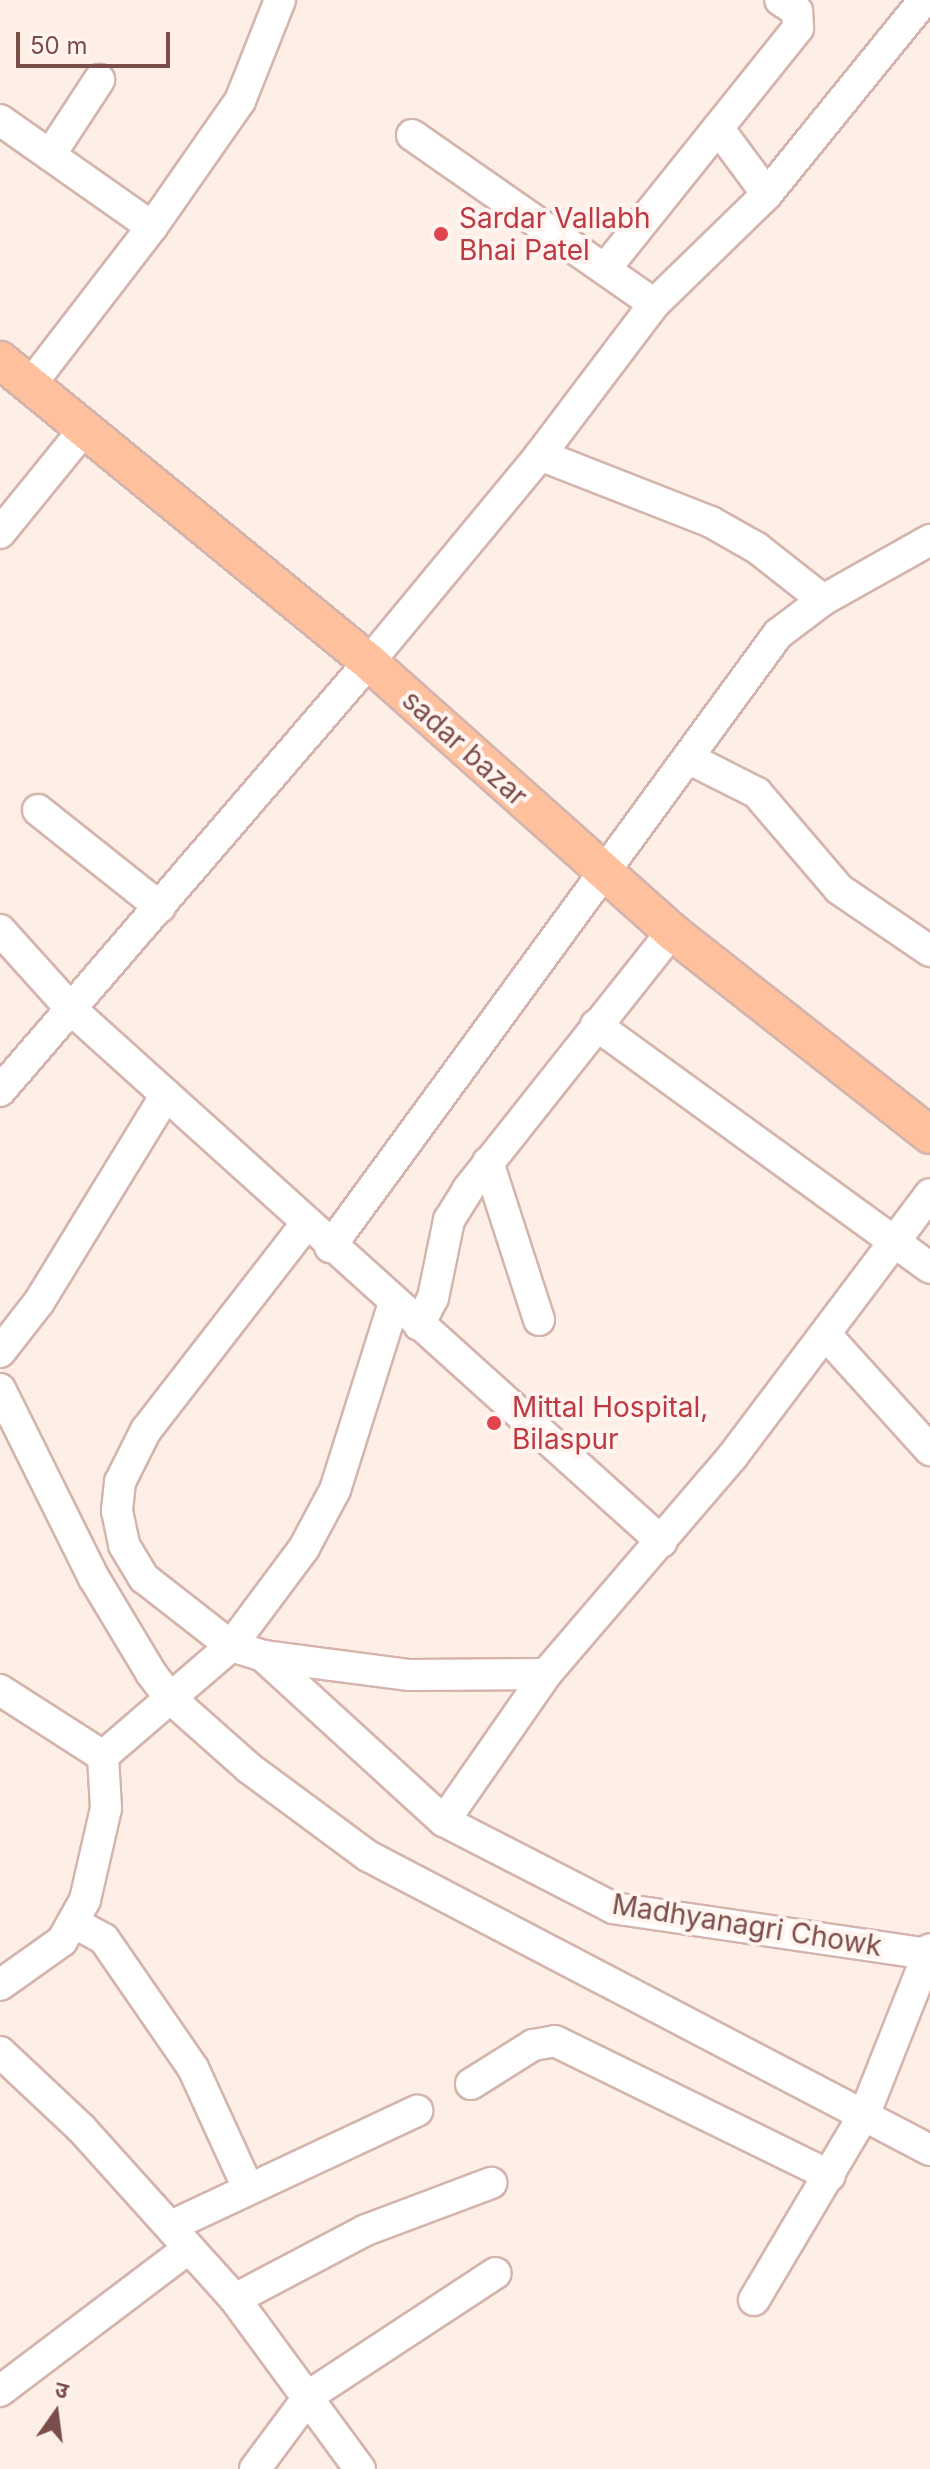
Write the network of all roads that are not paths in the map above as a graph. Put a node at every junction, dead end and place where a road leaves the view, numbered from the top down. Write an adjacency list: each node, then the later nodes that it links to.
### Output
1 (280, 0): 10 (street)
2 (780, 0): 6 (street)
3 (924, 0): 9 (street)
4 (99, 80): 8 (street)
5 (0, 120): 8 (street)
6 (718, 128): 9 (street); 11 (street)
7 (412, 135): 11 (street)
8 (50, 155): 10 (street)
9 (760, 182): 12 (street)
10 (152, 227): 14 (street)
11 (605, 269): 12 (street)
12 (654, 304): 16 (street)
13 (0, 360): 14 (main road, sadar bazar)
14 (31, 384): 15 (main road, sadar bazar)
15 (86, 427): 17 (street); 20 (main road, sadar bazar)
16 (540, 455): 19 (street); 20 (street)
17 (0, 533)
18 (929, 543): 19 (street)
19 (823, 600): 21 (street)
20 (369, 662): 23 (main road, sadar bazar); 24 (street)
21 (690, 759): 23 (street); 27 (street)
22 (38, 810): 24 (street)
23 (603, 871): 26 (main road, sadar bazar); 37 (street)
24 (160, 907): 28 (street)
25 (0, 930): 28 (street)
26 (672, 932): 29 (street); 32 (main road, sadar bazar)
27 (930, 951)
28 (72, 1010): 30 (street); 31 (street)
29 (596, 1025): 33 (street); 36 (street)
30 (0, 1091)
31 (166, 1095): 35 (street); 43 (street)
32 (930, 1135)
33 (488, 1162): 40 (street); 41 (street)
34 (930, 1194): 36 (street)
35 (306, 1224): 37 (street); 47 (street)
36 (896, 1241): 38 (street); 42 (street)
37 (330, 1247): 39 (street)
38 (930, 1268)
39 (394, 1303): 41 (street); 47 (street)
40 (539, 1320)
41 (419, 1325): 46 (street)
42 (827, 1336): 45 (street); 46 (street)
43 (0, 1352)
44 (1, 1393): 51 (street)
45 (930, 1450)
46 (662, 1542): 49 (street)
47 (231, 1646): 48 (street); 51 (street)
48 (263, 1656): 49 (street); 53 (street, Madhyanagri Chowk)
49 (546, 1674): 53 (street)
50 (0, 1690): 52 (street)
51 (169, 1697): 52 (street); 60 (street)
52 (103, 1756): 54 (street)
53 (444, 1821): 55 (street, Madhyanagri Chowk)
54 (75, 1923): 56 (street); 64 (street)
55 (929, 1952): 60 (street)
56 (0, 1985)
57 (0, 2052): 65 (street)
58 (471, 2084): 62 (street)
59 (417, 2111): 64 (street)
60 (865, 2113): 61 (street); 62 (street)
61 (930, 2150)
62 (830, 2176): 68 (street)
63 (491, 2183): 67 (street)
64 (248, 2188): 65 (street)
65 (179, 2237): 67 (street); 69 (street)
66 (496, 2273): 70 (street)
67 (235, 2299): 70 (street)
68 (754, 2300)
69 (3, 2382)
70 (310, 2395): 71 (street); 72 (street)
71 (255, 2469)
72 (360, 2469)

